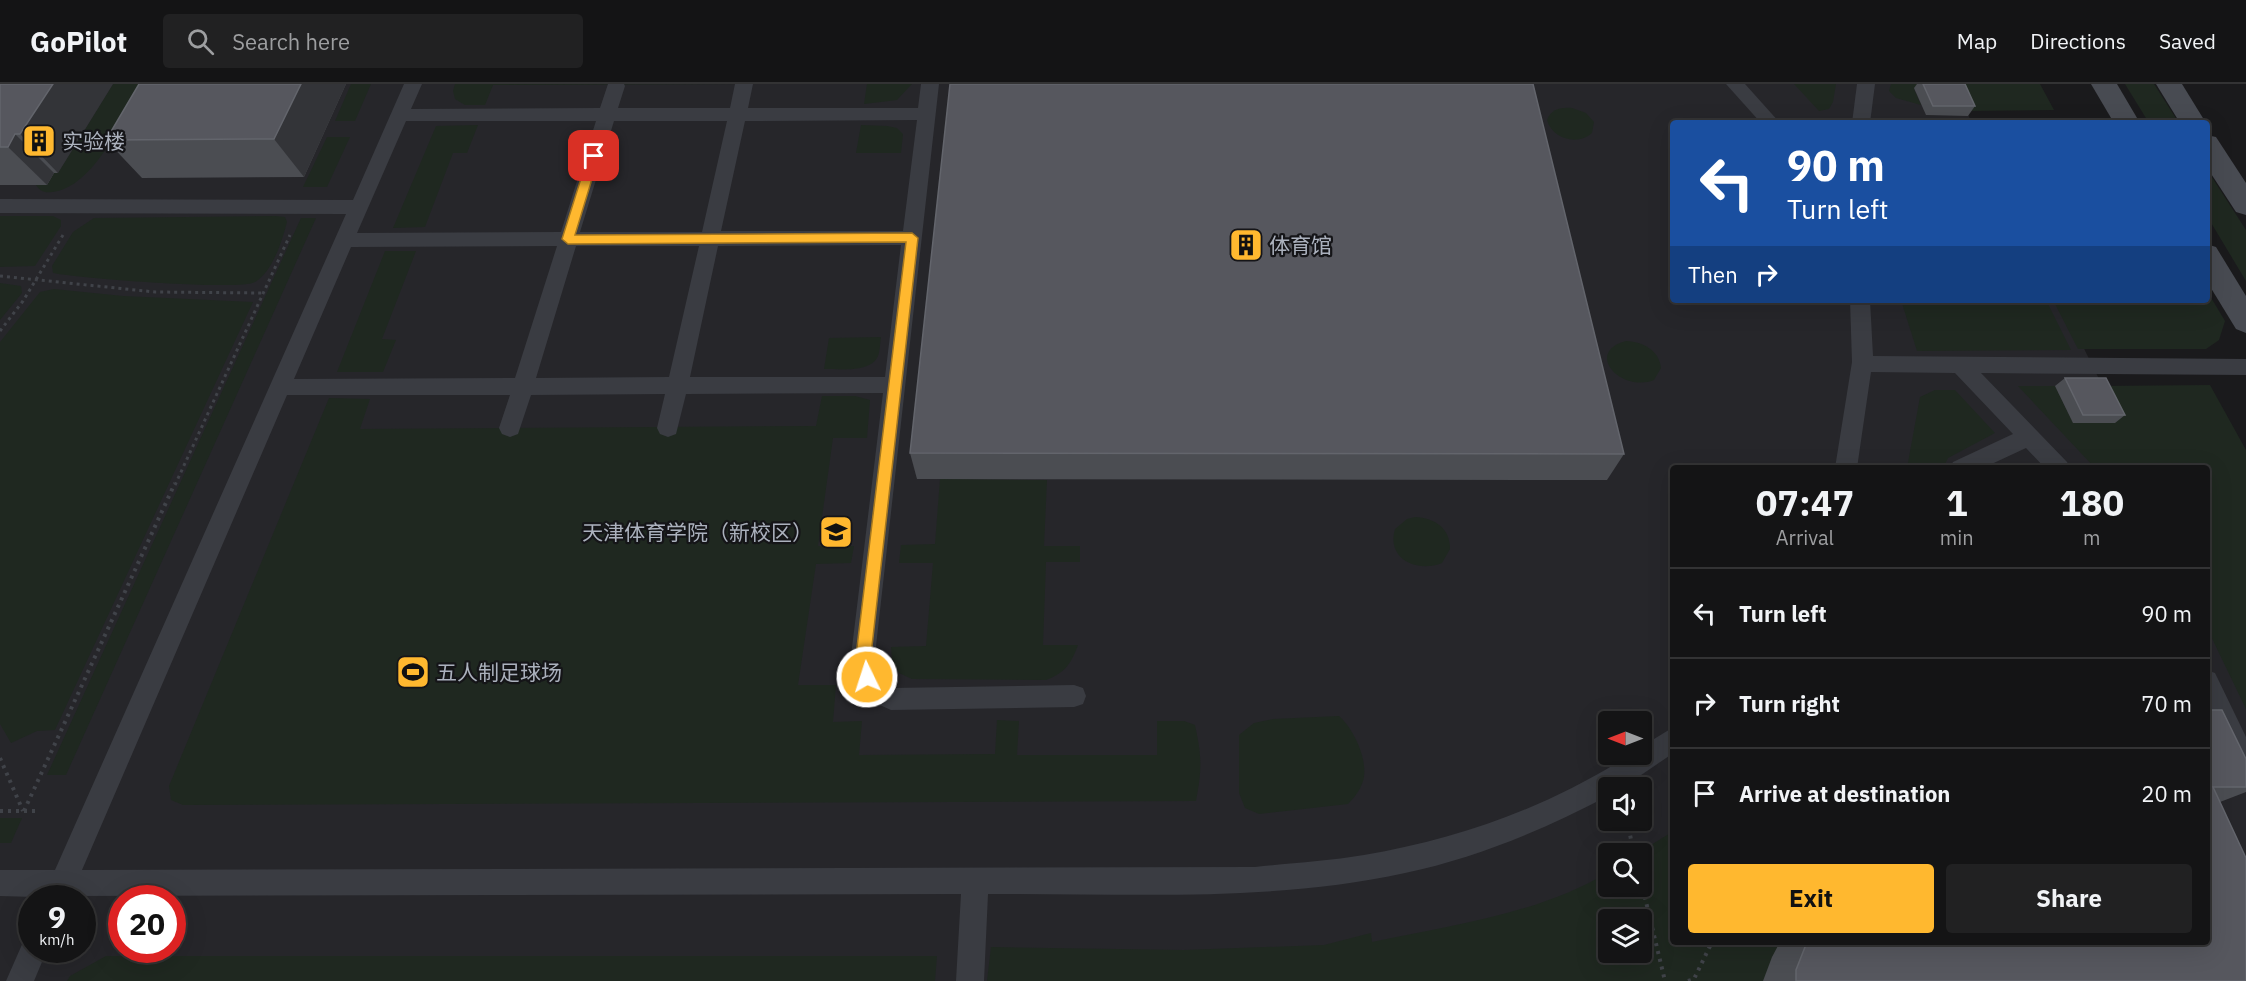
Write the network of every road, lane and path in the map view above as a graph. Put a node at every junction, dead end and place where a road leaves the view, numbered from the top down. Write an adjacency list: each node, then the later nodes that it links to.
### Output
1 (412, 84): 10 (lane)
2 (744, 84): 12 (lane)
3 (930, 84): 9 (lane)
4 (1735, 84): 13 (lane)
5 (1866, 84): 14 (lane)
6 (2104, 84): 15 (main road)
7 (2169, 84): 16 (main road)
8 (616, 86): 11 (lane)
9 (927, 114): 12 (lane); 23 (lane)
10 (399, 115): 11 (lane); 22 (lane)
11 (607, 115): 12 (lane); 24 (lane)
12 (737, 115): 25 (lane)
13 (1768, 120)
14 (1861, 120)
15 (2125, 120)
16 (2191, 120)
17 (2210, 150): 18 (main road)
18 (2246, 205)
19 (0, 206): 20 (lane)
20 (80, 207): 21 (lane); 29 (path)
21 (302, 207): 22 (lane); 30 (path)
22 (358, 207): 26 (lane)
23 (912, 238): 25 (lane); 38 (lane)
24 (568, 239): 25 (lane); 26 (lane); 39 (lane)
25 (709, 239): 37 (lane)
26 (344, 240): 40 (lane)
27 (2210, 262): 32 (main road)
28 (0, 276): 29 (path)
29 (36, 279): 30 (path); 33 (path)
30 (263, 293): 53 (path)
31 (1860, 303): 34 (lane)
32 (2246, 321)
33 (0, 331)
34 (1861, 364): 35 (lane); 44 (lane)
35 (1960, 365): 36 (lane); 43 (lane)
36 (2246, 367)
37 (678, 385): 38 (lane); 39 (lane); 42 (lane)
38 (895, 385): 48 (lane)
39 (523, 386): 40 (lane); 41 (lane)
40 (280, 387): 57 (lane)
41 (510, 428)
42 (668, 428)
43 (2029, 437): 45 (lane); 46 (lane)
44 (1846, 465)
45 (1968, 465)
46 (2056, 465)
47 (2210, 689): 51 (lane)
48 (1074, 696)
49 (1670, 741): 55 (lane)
50 (0, 758): 53 (path)
51 (2246, 763)
52 (0, 811): 53 (path)
53 (24, 811): 54 (path)
54 (40, 811)
55 (975, 880): 59 (lane); 64 (lane)
56 (0, 884): 58 (lane)
57 (62, 885)
58 (18, 886)
59 (96, 891)
60 (1645, 897): 65 (path)
61 (1711, 945): 66 (path)
62 (28, 963): 63 (lane)
63 (20, 981)
64 (970, 981)
65 (1665, 981)
66 (1688, 981)

